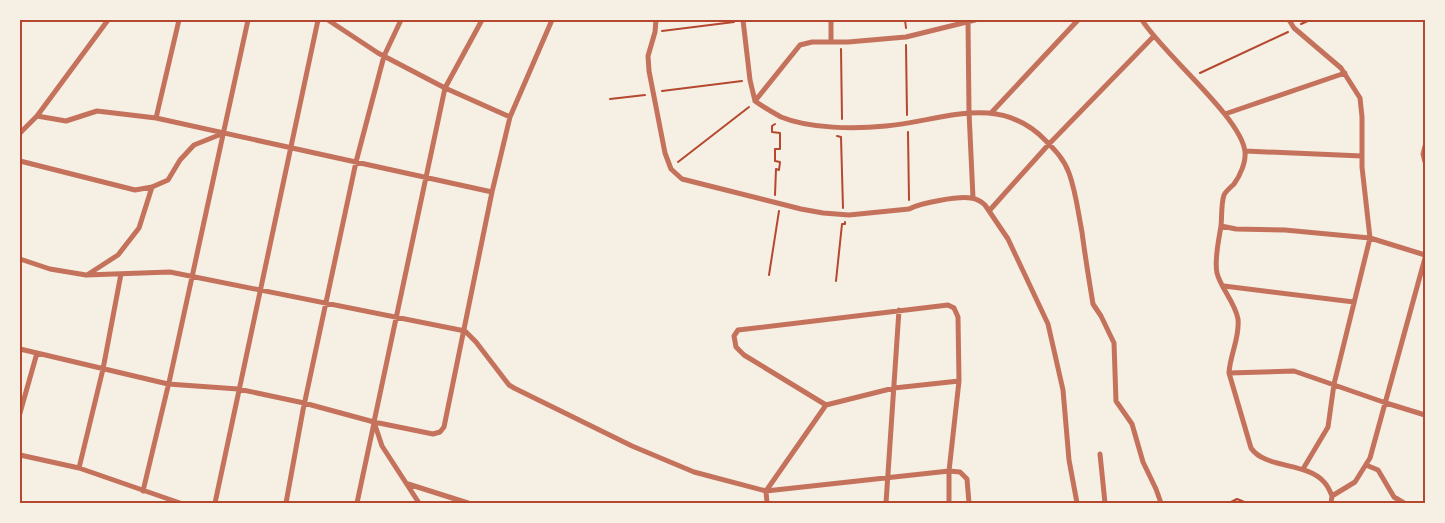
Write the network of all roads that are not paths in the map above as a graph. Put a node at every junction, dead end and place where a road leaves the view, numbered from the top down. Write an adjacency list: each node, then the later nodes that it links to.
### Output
1 (108, 20): 26 (street)
2 (179, 20): 28 (street)
3 (248, 20): 30 (street)
4 (318, 20): 33 (street)
5 (328, 20): 19 (street)
6 (401, 20): 19 (street)
7 (482, 20): 21 (street)
8 (552, 20): 27 (street)
9 (656, 20): 42 (street)
10 (744, 20): 22 (street)
11 (830, 20): 18 (street)
12 (975, 20): 16 (street)
13 (1078, 20): 24 (street)
14 (1142, 20): 17 (street)
15 (1289, 20): 20 (street)
16 (968, 21): 18 (street); 23 (street)
17 (1154, 36): 25 (street); 31 (street)
18 (831, 41): 22 (street)
19 (384, 56): 21 (street); 37 (street)
20 (1345, 73): 25 (street); 35 (street)
21 (445, 88): 27 (street); 39 (street)
22 (755, 101): 23 (street)
23 (969, 112): 24 (street); 42 (street)
24 (992, 113): 31 (street)
25 (1225, 114): 34 (street)
26 (37, 116): 28 (street); 29 (street)
27 (510, 117): 41 (street)
28 (156, 118): 30 (street)
29 (20, 133)
30 (225, 133): 33 (street); 40 (street); 50 (street)
31 (1049, 144): 43 (street); 97 (street)
32 (1425, 146): 38 (street)
33 (290, 147): 37 (street); 52 (street)
34 (1245, 151): 35 (street); 44 (street)
35 (1362, 156): 45 (street)
36 (20, 161): 40 (street)
37 (356, 162): 39 (street); 53 (street)
38 (1425, 162)
39 (426, 177): 41 (street); 56 (street)
40 (152, 187): 49 (street)
41 (492, 192): 57 (street)
42 (973, 198): 43 (street)
43 (989, 210): 95 (street)
44 (1221, 226): 45 (street); 51 (street)
45 (1370, 238): 46 (street); 54 (street)
46 (1425, 256): 68 (street)
47 (20, 259): 49 (street)
48 (121, 274): 49 (street); 50 (street); 60 (street)
49 (86, 275)
50 (191, 276): 52 (street); 63 (street)
51 (1224, 286): 54 (street); 61 (street)
52 (260, 289): 53 (street); 66 (street)
53 (326, 302): 56 (street); 67 (street)
54 (1354, 302): 64 (street)
55 (899, 310): 62 (street); 65 (street); 69 (street)
56 (397, 317): 57 (street); 72 (street)
57 (464, 331): 72 (street); 82 (street)
58 (20, 349): 59 (street)
59 (37, 353): 60 (street); 70 (street)
60 (103, 369): 63 (street); 76 (street)
61 (1229, 373): 64 (street); 77 (street)
62 (959, 380): 65 (street); 78 (street)
63 (168, 384): 66 (street); 81 (street)
64 (1334, 384): 68 (street); 77 (street)
65 (894, 388): 69 (street); 79 (street)
66 (238, 389): 67 (street); 86 (street)
67 (304, 403): 72 (street); 87 (street)
68 (1386, 403): 71 (street); 75 (street)
69 (826, 405): 82 (street)
70 (20, 413)
71 (1425, 415)
72 (374, 422): 80 (street); 88 (street)
73 (1100, 454): 96 (street)
74 (20, 455): 76 (street)
75 (1366, 465): 83 (street); 84 (street)
76 (79, 468): 81 (street)
77 (1303, 469): 83 (street)
78 (949, 471): 79 (street); 93 (street); 94 (street)
79 (888, 478): 82 (street); 92 (street)
80 (408, 484): 89 (street); 90 (street)
81 (142, 491): 85 (street)
82 (766, 491): 91 (street)
83 (1332, 496): 98 (street)
84 (1394, 500): 99 (street)
85 (180, 503)
86 (215, 503)
87 (286, 503)
88 (357, 503)
89 (418, 503)
90 (468, 503)
91 (767, 503)
92 (886, 503)
93 (949, 503)
94 (969, 503)
95 (1077, 503)
96 (1106, 503)
97 (1161, 503)
98 (1331, 503)
99 (1404, 503)

